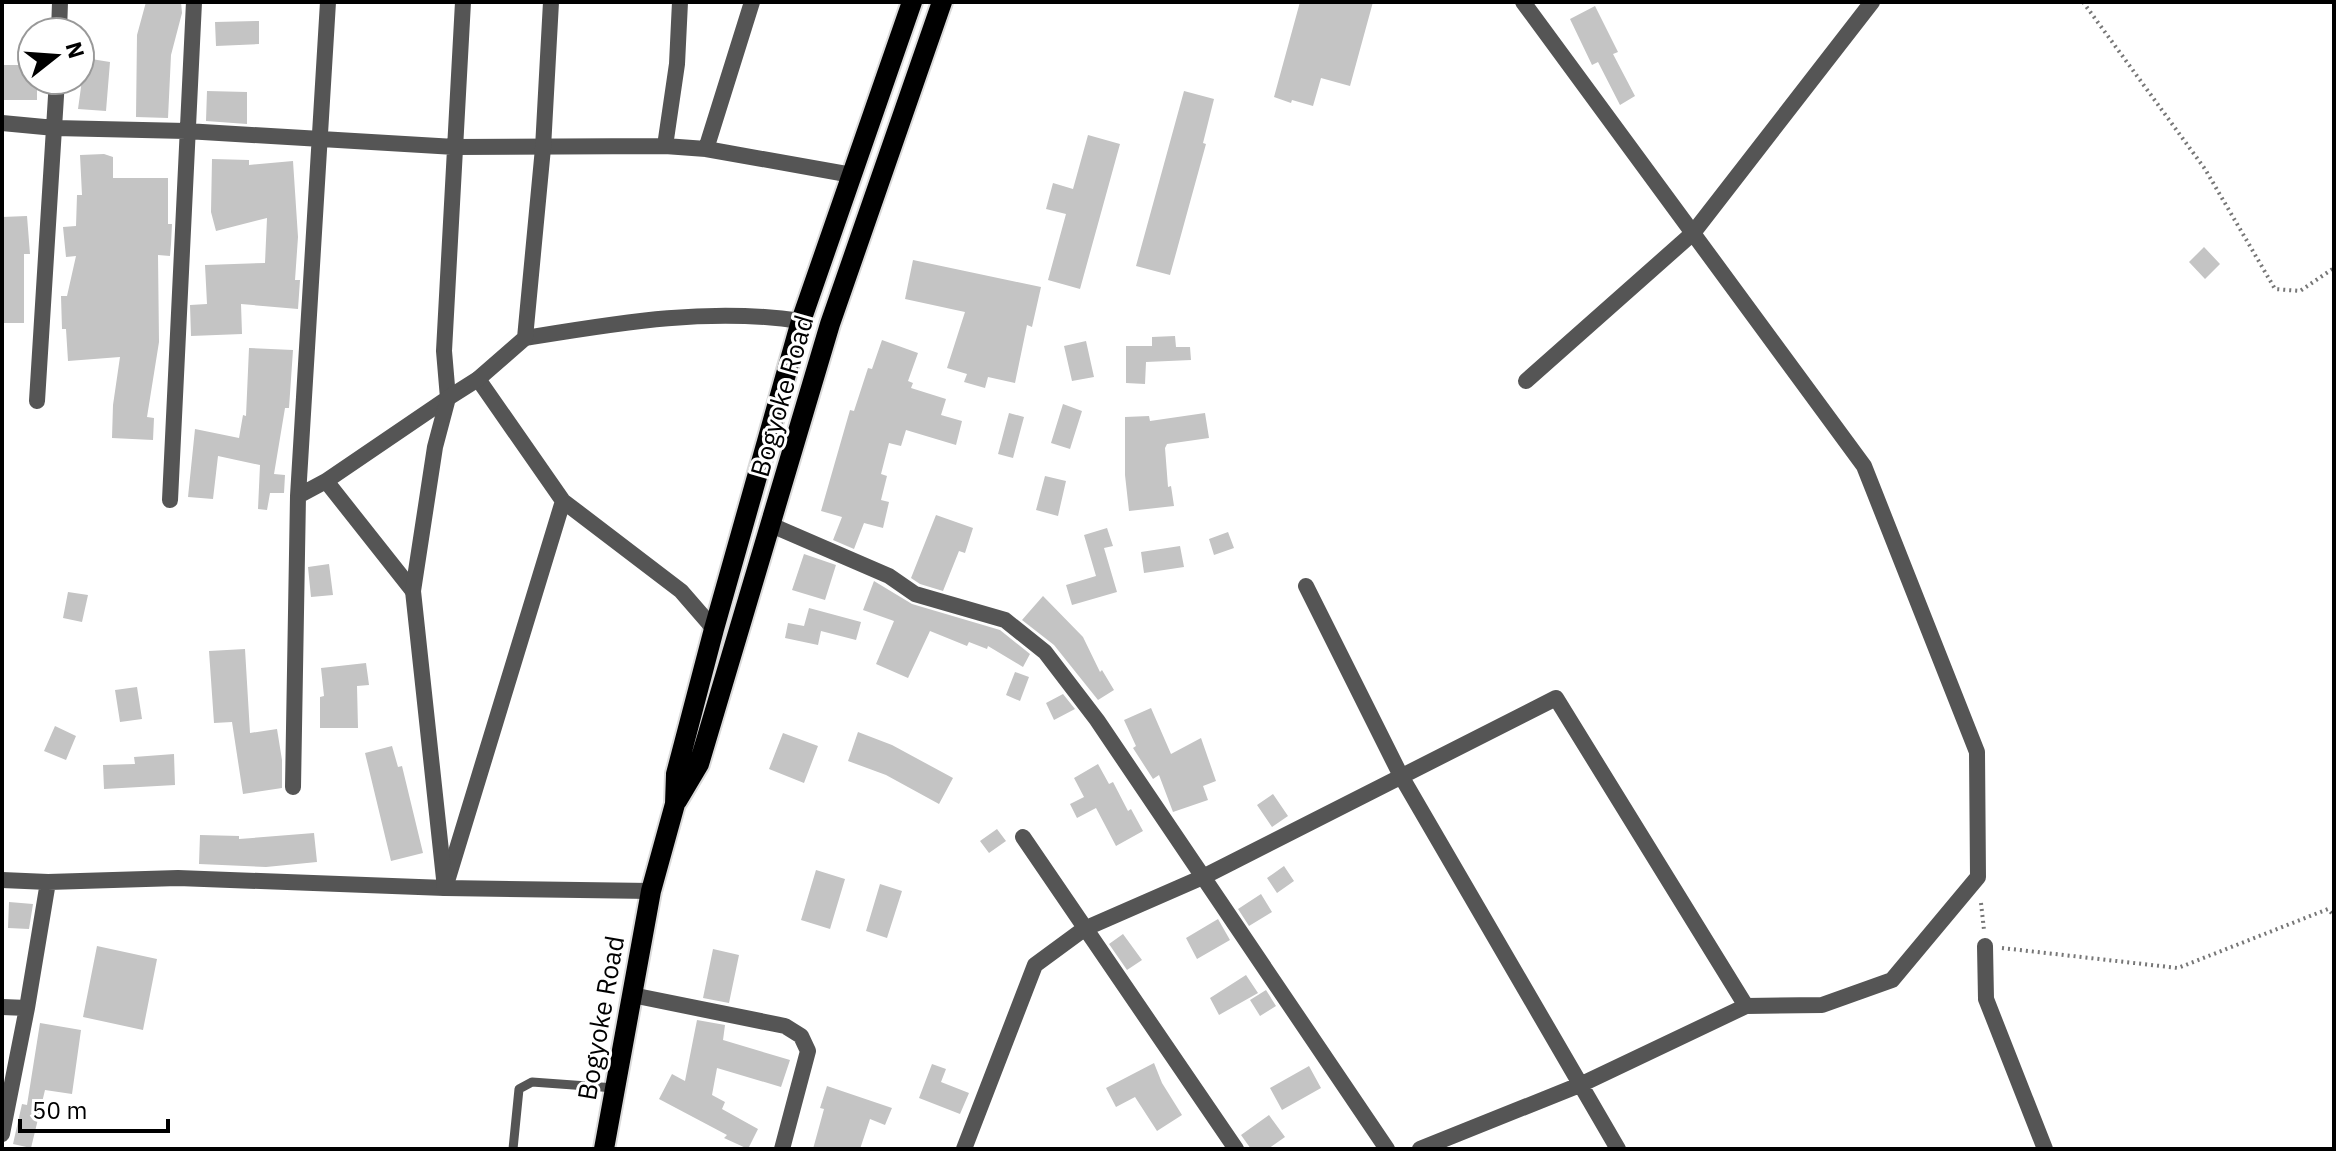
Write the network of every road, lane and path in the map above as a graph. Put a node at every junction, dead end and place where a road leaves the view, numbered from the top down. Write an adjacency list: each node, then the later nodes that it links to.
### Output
1 (194, 2): 15 (street)
2 (328, 2): 16 (street)
3 (463, 2): 18 (street)
4 (551, 2): 19 (street)
5 (680, 2): 17 (street)
6 (752, 2): 20 (street)
7 (912, 2): 21 (main road, Bogyoke Road)
8 (942, 2): 34 (main road, Bogyoke Road)
9 (1523, 2): 22 (street)
10 (1872, 2): 22 (street)
11 (2083, 2): 23 (path)
12 (56, 96): 14 (street)
13 (2, 123): 14 (street)
14 (55, 128): 15 (street); 29 (street)
15 (186, 131): 16 (street); 32 (street)
16 (320, 140): 18 (street); 31 (street)
17 (665, 146): 19 (street); 20 (street)
18 (455, 147): 19 (street); 28 (street)
19 (543, 148): 25 (street)
20 (706, 149): 21 (street)
21 (852, 175): 24 (main road, Bogyoke Road)
22 (1693, 233): 27 (street); 43 (street)
23 (2334, 268)
24 (801, 321): 25 (street); 37 (main road, Bogyoke Road)
25 (525, 338): 26 (street)
26 (478, 379): 28 (street); 33 (street)
27 (1526, 381)
28 (448, 398): 30 (street); 36 (street)
29 (37, 401)
30 (326, 481): 31 (street); 36 (street)
31 (298, 496): 39 (street)
32 (170, 500)
33 (563, 501): 37 (street); 46 (street)
34 (771, 525): 40 (main road, Bogyoke Road); 42 (street)
35 (1306, 586): 38 (street)
36 (413, 591): 46 (street)
37 (714, 629): 40 (main road, Bogyoke Road)
38 (1401, 776): 42 (street); 52 (street); 55 (street)
39 (293, 787)
40 (675, 804): 47 (main road, Bogyoke Road)
41 (1023, 837): 49 (street)
42 (1203, 877): 49 (street); 63 (street)
43 (1978, 877): 50 (path); 52 (street)
44 (2, 880): 45 (street)
45 (48, 882): 46 (street); 54 (street)
46 (445, 888): 47 (street)
47 (651, 891): 51 (main road, Bogyoke Road)
48 (2334, 916): 50 (path)
49 (1084, 929): 61 (street); 62 (street)
50 (1985, 946): 66 (street)
51 (632, 995): 56 (main road, Bogyoke Road); 60 (street)
52 (1746, 1006): 55 (street)
53 (2, 1007): 54 (street)
54 (27, 1008): 57 (street)
55 (1582, 1084): 64 (street); 65 (street)
56 (615, 1088): 58 (lane); 59 (main road, Bogyoke Road)
57 (2, 1134)
58 (513, 1149)
59 (604, 1149)
60 (782, 1149)
61 (964, 1149)
62 (1236, 1149)
63 (1387, 1149)
64 (1420, 1149)
65 (1618, 1149)
66 (2045, 1149)

